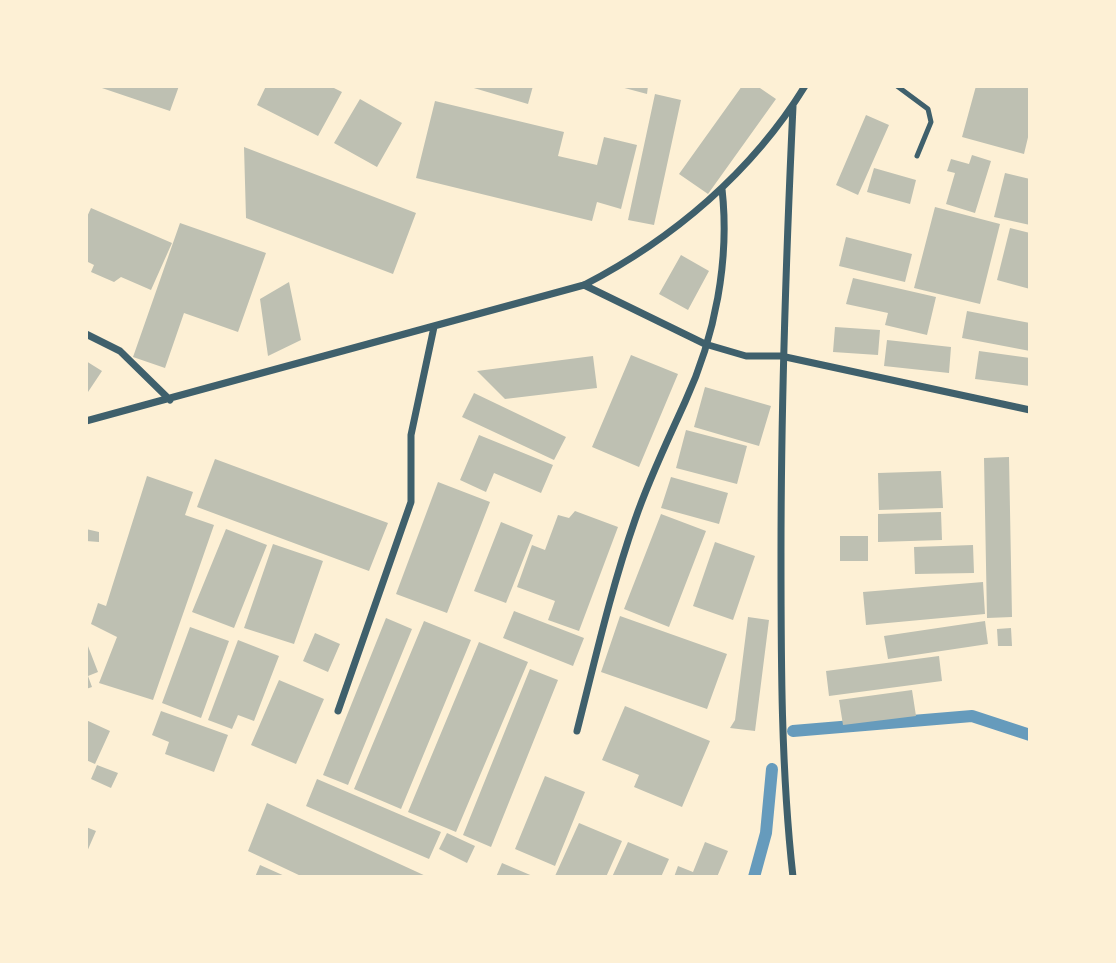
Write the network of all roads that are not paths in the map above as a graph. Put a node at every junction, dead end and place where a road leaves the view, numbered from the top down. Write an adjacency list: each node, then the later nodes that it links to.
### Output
1 (805, 86): 3 (street)
2 (897, 86): 4 (lane)
3 (793, 106): 5 (street); 10 (street)
4 (917, 156)
5 (722, 189): 6 (street); 9 (street)
6 (583, 285): 7 (street); 9 (street)
7 (434, 327): 11 (street); 14 (street)
8 (86, 334): 11 (street)
9 (705, 344): 10 (street); 15 (street)
10 (781, 356): 12 (street); 16 (street)
11 (170, 400): 13 (street)
12 (1030, 410)
13 (86, 421)
14 (338, 711)
15 (577, 731)
16 (793, 877)

